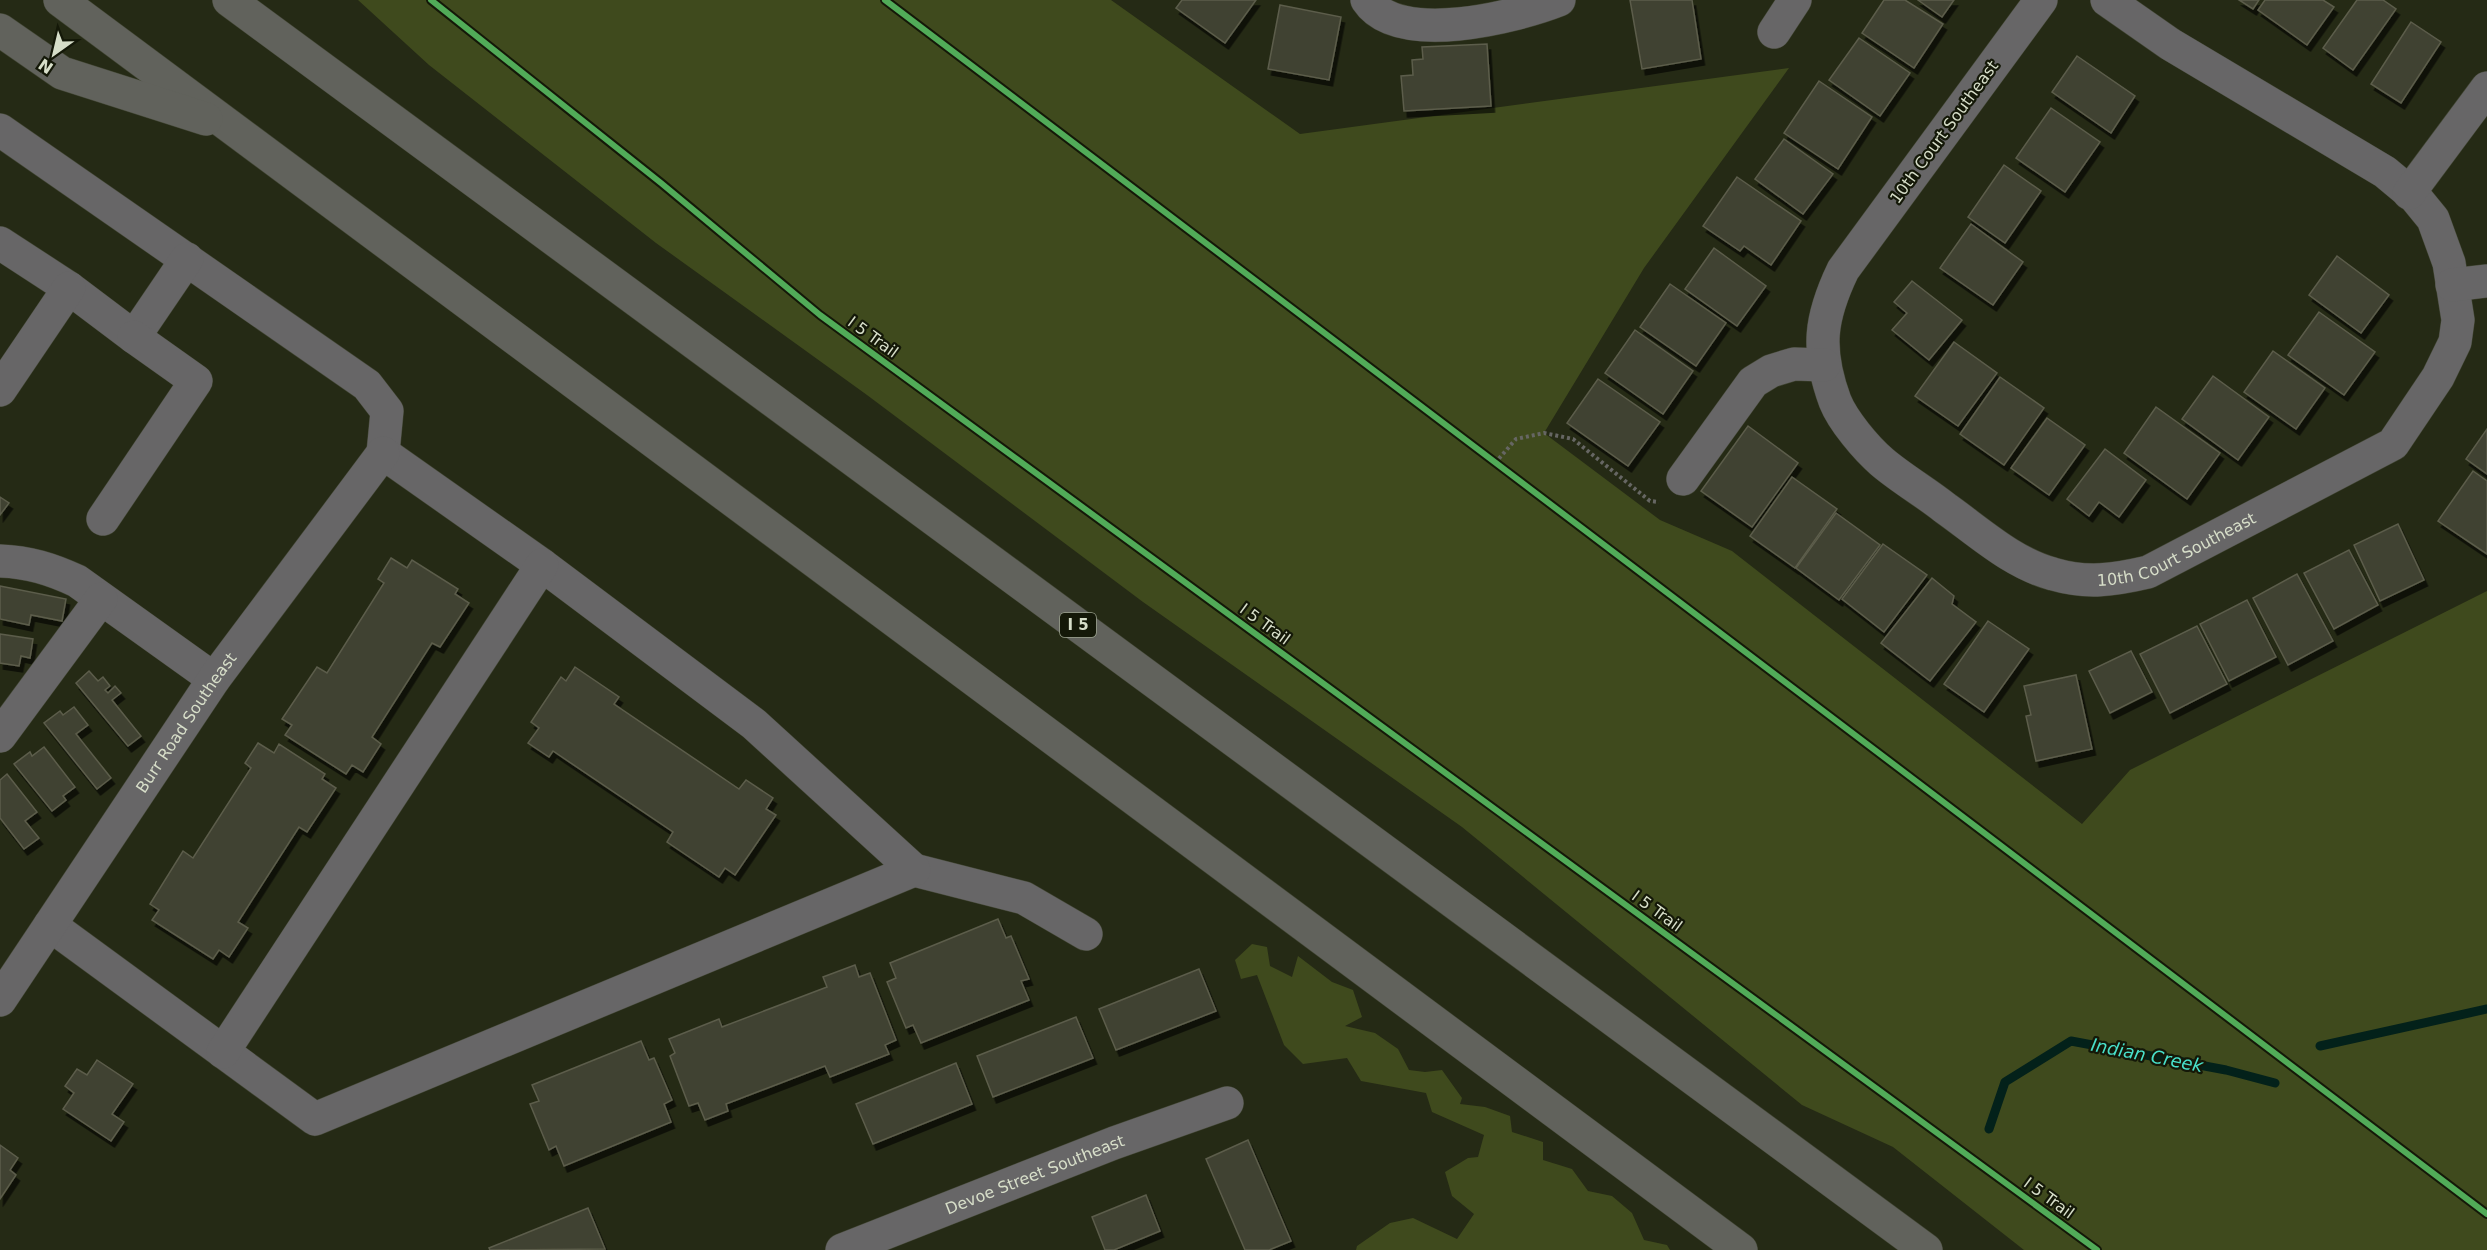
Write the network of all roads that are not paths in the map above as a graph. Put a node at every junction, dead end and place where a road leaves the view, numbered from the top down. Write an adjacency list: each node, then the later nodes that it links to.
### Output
1 (60, 0): 11 (highway)
2 (229, 0): 38 (highway, I 5)
3 (1367, 0): 4 (street)
4 (1558, 0)
5 (1795, 0): 9 (street)
6 (2041, 0): 20 (street, 10th Court Southeast)
7 (2107, 0): 13 (street, 10th Court Southeast)
8 (0, 30): 11 (highway)
9 (1774, 32)
10 (2487, 88): 13 (street)
11 (231, 128): 37 (highway)
12 (0, 130): 15 (street)
13 (2409, 193): 17 (street, 10th Court Southeast)
14 (0, 243): 18 (street)
15 (187, 259): 19 (street); 22 (street)
16 (2487, 281): 17 (street)
17 (2452, 285): 20 (street, 10th Court Southeast)
18 (69, 288): 19 (street); 21 (street)
19 (134, 337): 24 (street)
20 (1824, 365): 23 (street)
21 (0, 390)
22 (383, 453): 26 (street); 28 (street, Burr Road Southeast)
23 (1683, 479)
24 (103, 519)
25 (0, 561): 27 (street)
26 (542, 565): 30 (street); 34 (street)
27 (101, 598): 28 (street); 29 (street)
28 (214, 679): 31 (street, Burr Road Southeast)
29 (0, 736)
30 (914, 870): 32 (street); 34 (street)
31 (50, 925): 33 (street, Burr Road Southeast); 34 (street)
32 (1086, 934)
33 (0, 1000)
34 (224, 1052)
35 (1227, 1102): 36 (street, Devoe Street Southeast)
36 (842, 1250)
37 (1741, 1250)
38 (1926, 1250)

